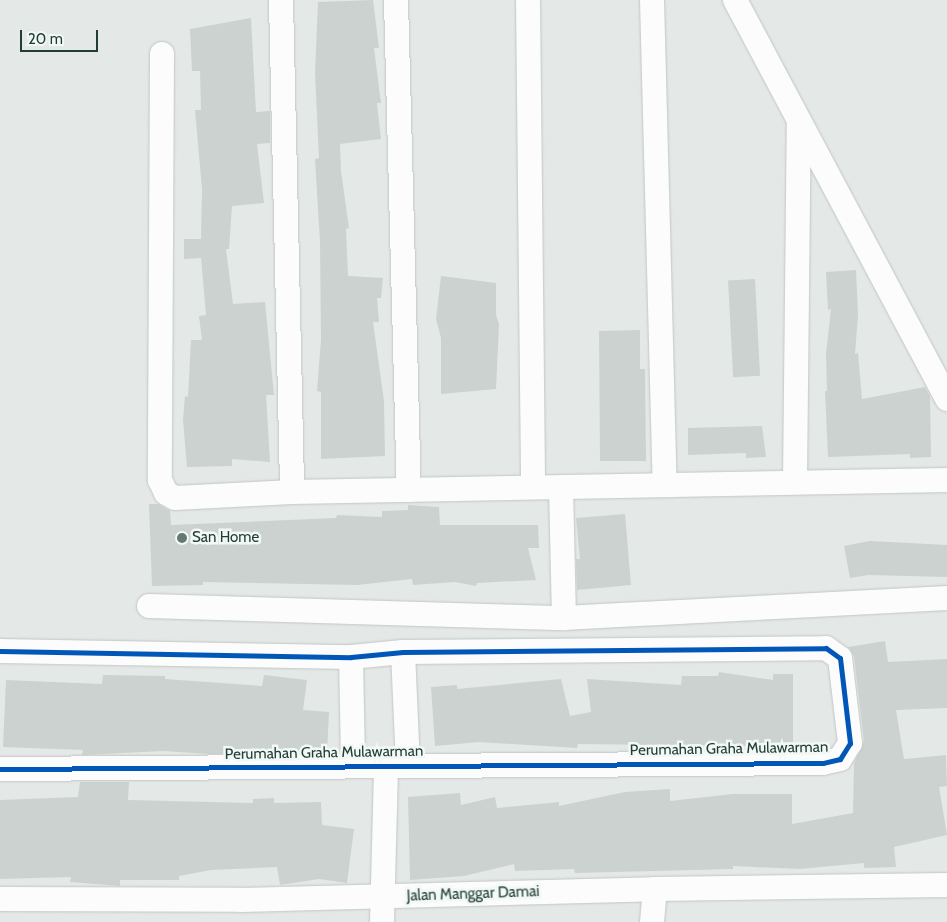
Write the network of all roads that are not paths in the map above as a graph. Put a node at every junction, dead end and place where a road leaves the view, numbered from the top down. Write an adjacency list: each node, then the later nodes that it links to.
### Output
1 (281, 0): 15 (street)
2 (396, 0): 14 (street)
3 (528, 0): 12 (street)
4 (652, 0): 11 (street)
5 (735, 0): 7 (street)
6 (162, 54): 15 (street)
7 (799, 118): 8 (street); 10 (street)
8 (947, 399)
9 (947, 480): 10 (street)
10 (795, 482): 11 (street)
11 (664, 485): 13 (street)
12 (533, 487): 13 (street); 14 (street)
13 (561, 487): 18 (street)
14 (409, 490): 15 (street)
15 (292, 492)
16 (947, 598): 18 (street)
17 (149, 606): 18 (street)
18 (564, 618)
19 (0, 651): 21 (street, Perumahan Graha Mulawarman)
20 (403, 652): 21 (street, Perumahan Graha Mulawarman); 23 (street); 23 (street, Perumahan Graha Mulawarman)
21 (352, 657): 22 (street)
22 (353, 766): 23 (street, Perumahan Graha Mulawarman); 24 (street, Perumahan Graha Mulawarman)
23 (397, 766): 27 (street, Perumahan Graha Mulawarman)
24 (0, 769)
25 (947, 885): 26 (street, Jalan Manggar Damai)
26 (655, 889): 27 (street, Jalan Manggar Damai); 30 (street)
27 (382, 896): 28 (street, Jalan Manggar Damai); 29 (street, Perumahan Graha Mulawarman)
28 (0, 899)
29 (382, 922)
30 (652, 922)

